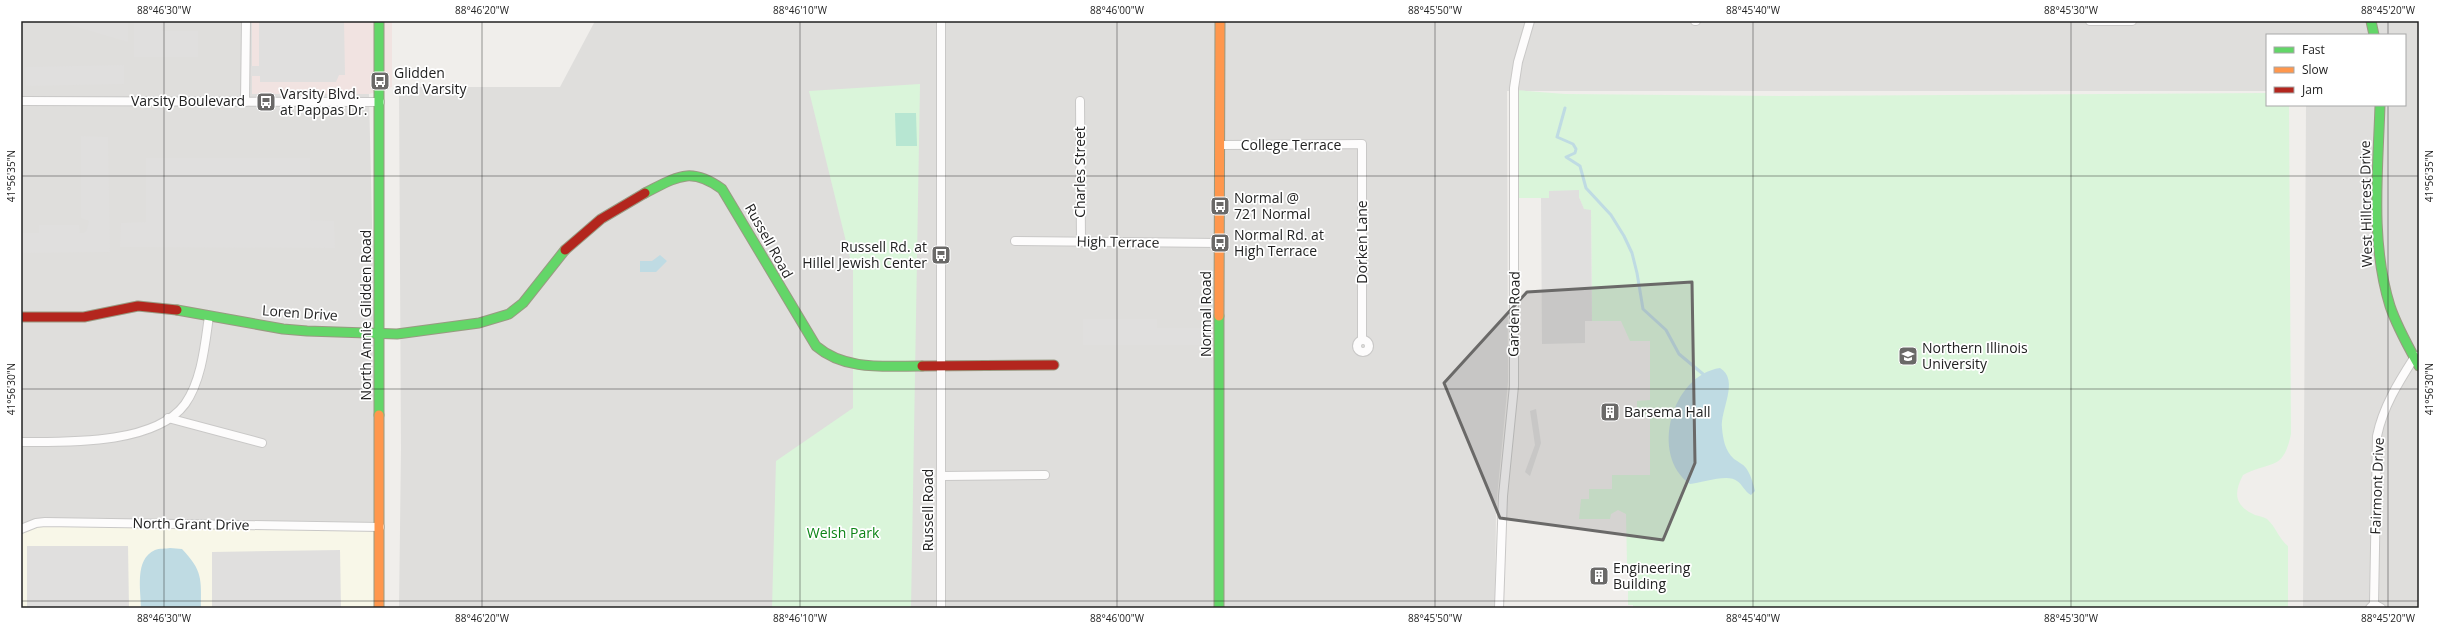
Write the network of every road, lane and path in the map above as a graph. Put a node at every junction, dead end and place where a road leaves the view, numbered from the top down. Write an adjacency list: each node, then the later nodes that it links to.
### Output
1 (246, 21): 13 (street)
2 (379, 21): 14 (street, North Annie Glidden Road)
3 (942, 21): 27 (street, Russell Road)
4 (1220, 21): 17 (street, Normal Road)
5 (1530, 21): 40 (street, Garden Road)
6 (2090, 21): 7 (street)
7 (2122, 21): 8 (street)
8 (2132, 21)
9 (2371, 21): 10 (street)
10 (2374, 34)
11 (21, 101): 13 (street, Varsity Boulevard)
12 (1080, 101): 19 (street, Charles Street)
13 (245, 102): 14 (street, Varsity Boulevard)
14 (380, 102): 24 (street, North Annie Glidden Road)
15 (2380, 106): 26 (street, West Hillcrest Drive)
16 (1362, 144): 17 (street, College Terrace); 25 (street, Dorken Lane)
17 (1220, 145): 20 (street, Normal Road)
18 (1016, 241): 19 (street, High Terrace)
19 (1081, 242): 20 (street, High Terrace)
20 (1220, 243): 39 (street, Normal Road)
21 (570, 244): 24 (street, Loren Drive); 27 (street, Russell Road)
22 (209, 316): 23 (street, Loren Drive); 24 (street, Loren Drive); 29 (street)
23 (21, 317)
24 (380, 334): 34 (street, North Annie Glidden Road)
25 (1362, 339)
26 (2417, 360): 36 (street, Fairmont Drive)
27 (940, 364): 28 (street); 32 (street, Russell Road)
28 (1054, 365)
29 (168, 418): 30 (street); 31 (street)
30 (21, 442)
31 (262, 443)
32 (942, 476): 33 (street); 38 (street, Russell Road)
33 (1045, 476)
34 (380, 527): 35 (street, North Grant Drive); 37 (street, North Annie Glidden Road)
35 (21, 529)
36 (2375, 607)
37 (379, 608)
38 (941, 608)
39 (1219, 608)
40 (1499, 608)

